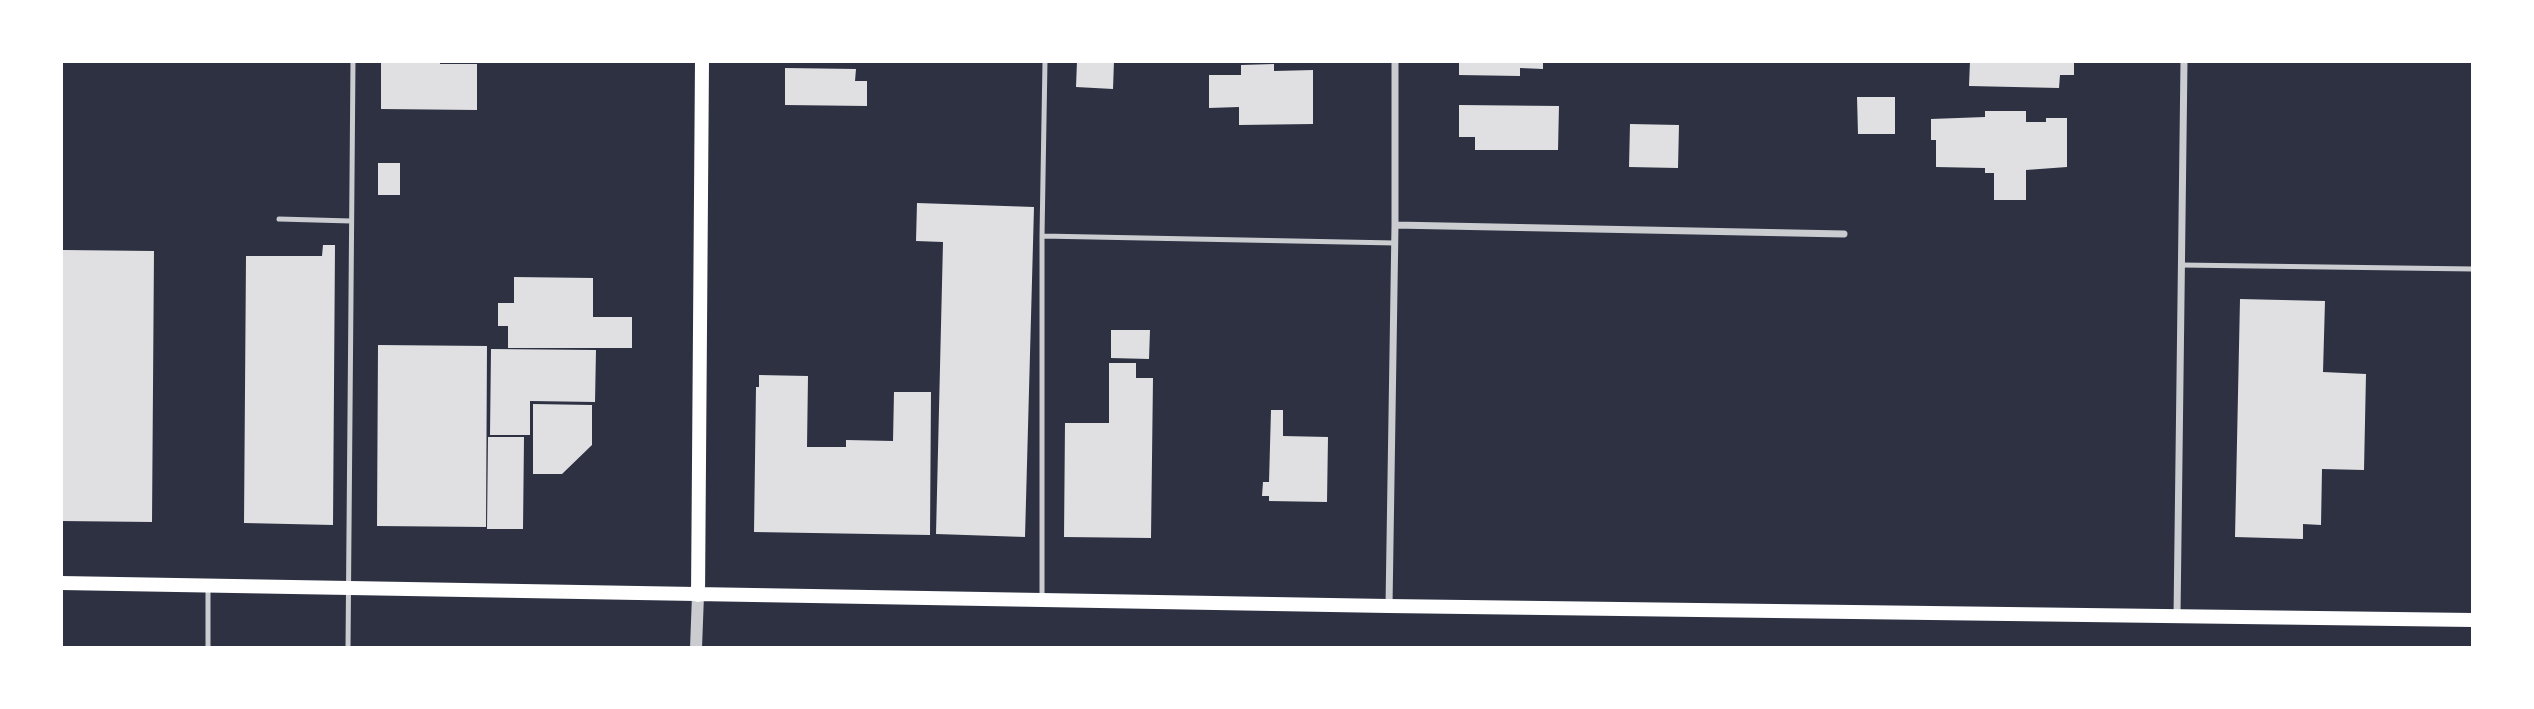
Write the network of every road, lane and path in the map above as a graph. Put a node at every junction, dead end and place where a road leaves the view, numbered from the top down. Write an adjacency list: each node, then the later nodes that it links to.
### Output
1 (353, 61): 7 (lane)
2 (702, 61): 17 (main road)
3 (1045, 61): 10 (lane)
4 (1395, 61): 8 (street)
5 (2184, 61): 12 (street)
6 (279, 219): 7 (lane)
7 (351, 221): 16 (lane)
8 (1395, 225): 9 (street); 11 (street)
9 (1844, 234)
10 (1042, 236): 11 (lane); 18 (lane)
11 (1395, 243): 19 (street)
12 (2181, 265): 13 (lane); 20 (street)
13 (2473, 269)
14 (61, 583): 15 (main road)
15 (208, 586): 16 (main road); 22 (lane)
16 (349, 588): 17 (main road); 23 (lane)
17 (698, 595): 18 (main road); 24 (street)
18 (1042, 600): 19 (main road)
19 (1388, 606): 20 (main road)
20 (2177, 616): 21 (main road)
21 (2473, 620)
22 (208, 648)
23 (348, 648)
24 (696, 648)

